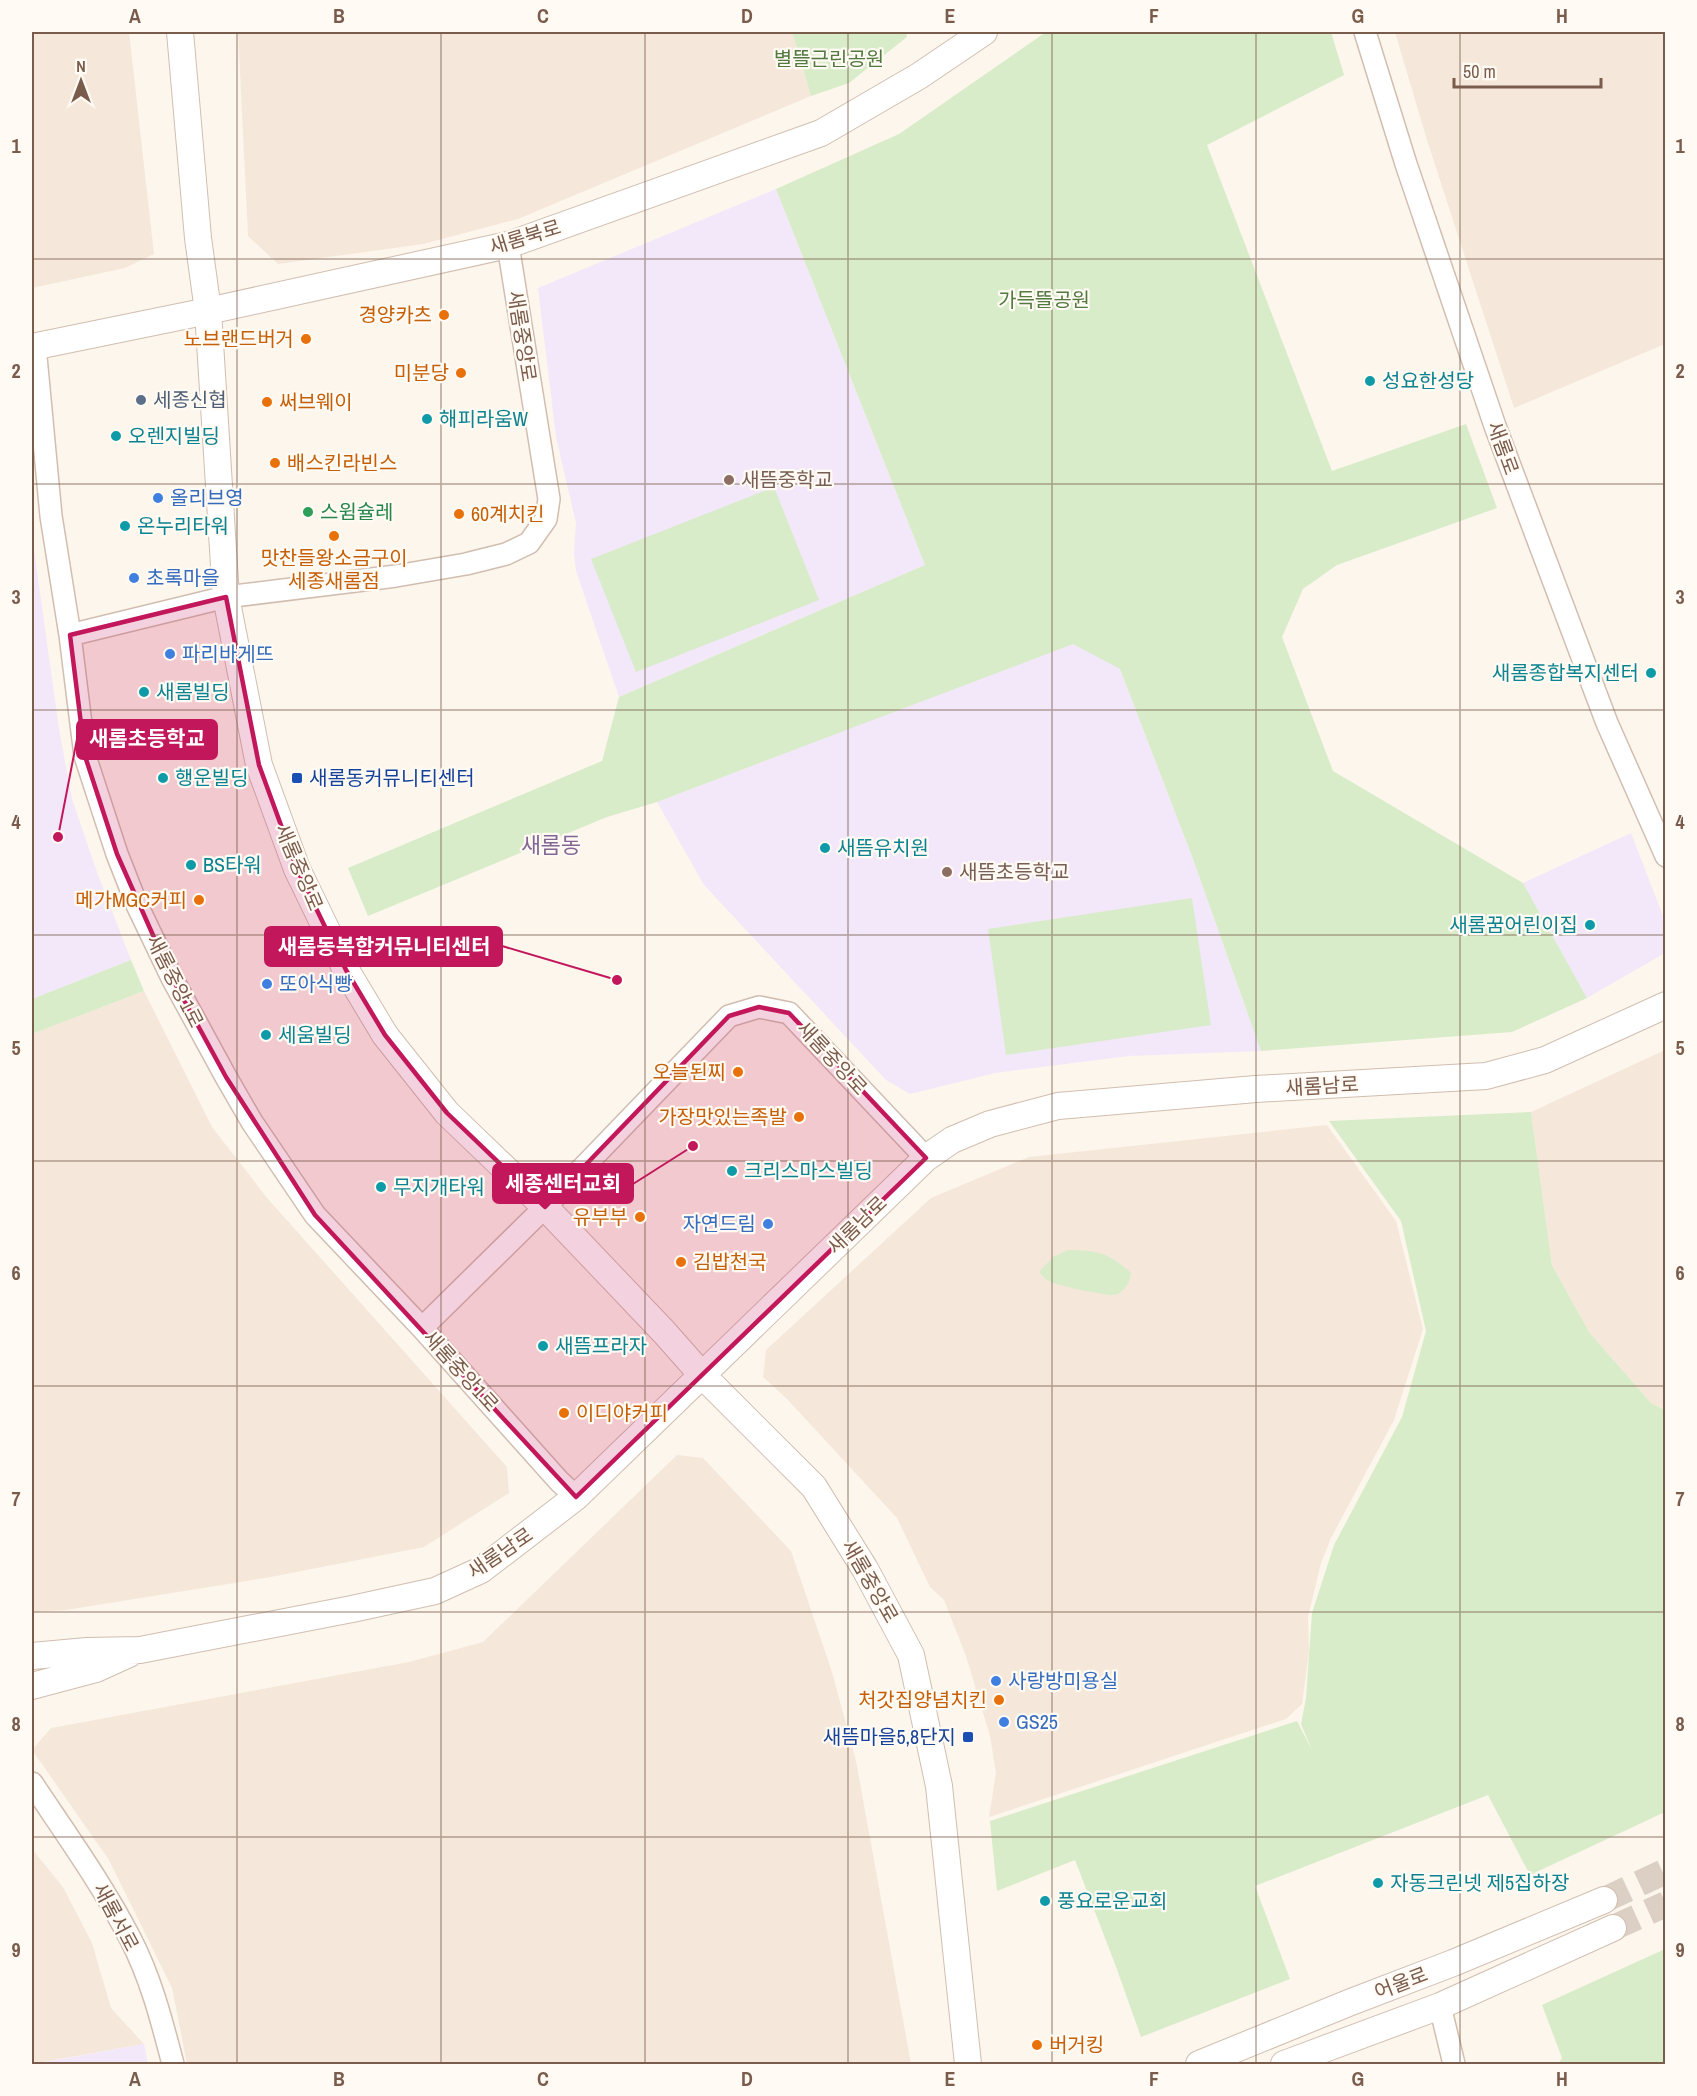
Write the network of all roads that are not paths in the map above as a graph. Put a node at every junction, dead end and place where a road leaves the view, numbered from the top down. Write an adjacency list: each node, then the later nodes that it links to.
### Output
1 (180, 32): 5 (street, 새롬중앙로)
2 (984, 32): 4 (street, 새롬북로)
3 (1365, 32): 9 (street, 새롬로)
4 (508, 245): 5 (street, 새롬북로); 7 (street, 새롬중앙로)
5 (208, 311): 6 (street, 새롬북로); 7 (street, 새롬중앙로)
6 (33, 346): 8 (street, 새롬중앙1로)
7 (226, 597): 8 (street); 12 (street, 새롬중앙로)
8 (70, 635): 13 (street, 새롬중앙1로)
9 (1665, 856)
10 (1665, 1005): 11 (street, 새롬남로)
11 (926, 1158): 12 (street, 새롬중앙로); 14 (street, 새롬남로)
12 (545, 1207): 13 (street); 14 (street, 새롬중앙로)
13 (422, 1328): 15 (street, 새롬중앙1로)
14 (702, 1375): 15 (street, 새롬남로); 24 (street, 새롬중앙로)
15 (576, 1497): 16 (street, 새롬남로)
16 (140, 1650): 17 (street, 새롬남로); 18 (street, 새롬남로)
17 (32, 1656)
18 (32, 1686)
19 (32, 1783): 23 (street, 새롬서로)
20 (1604, 1900): 25 (street, 어울로)
21 (1613, 1928): 22 (street, 어울로)
22 (1440, 2006): 26 (street, 어울로); 27 (street)
23 (173, 2064)
24 (968, 2064)
25 (1199, 2064)
26 (1284, 2064)
27 (1454, 2064)

